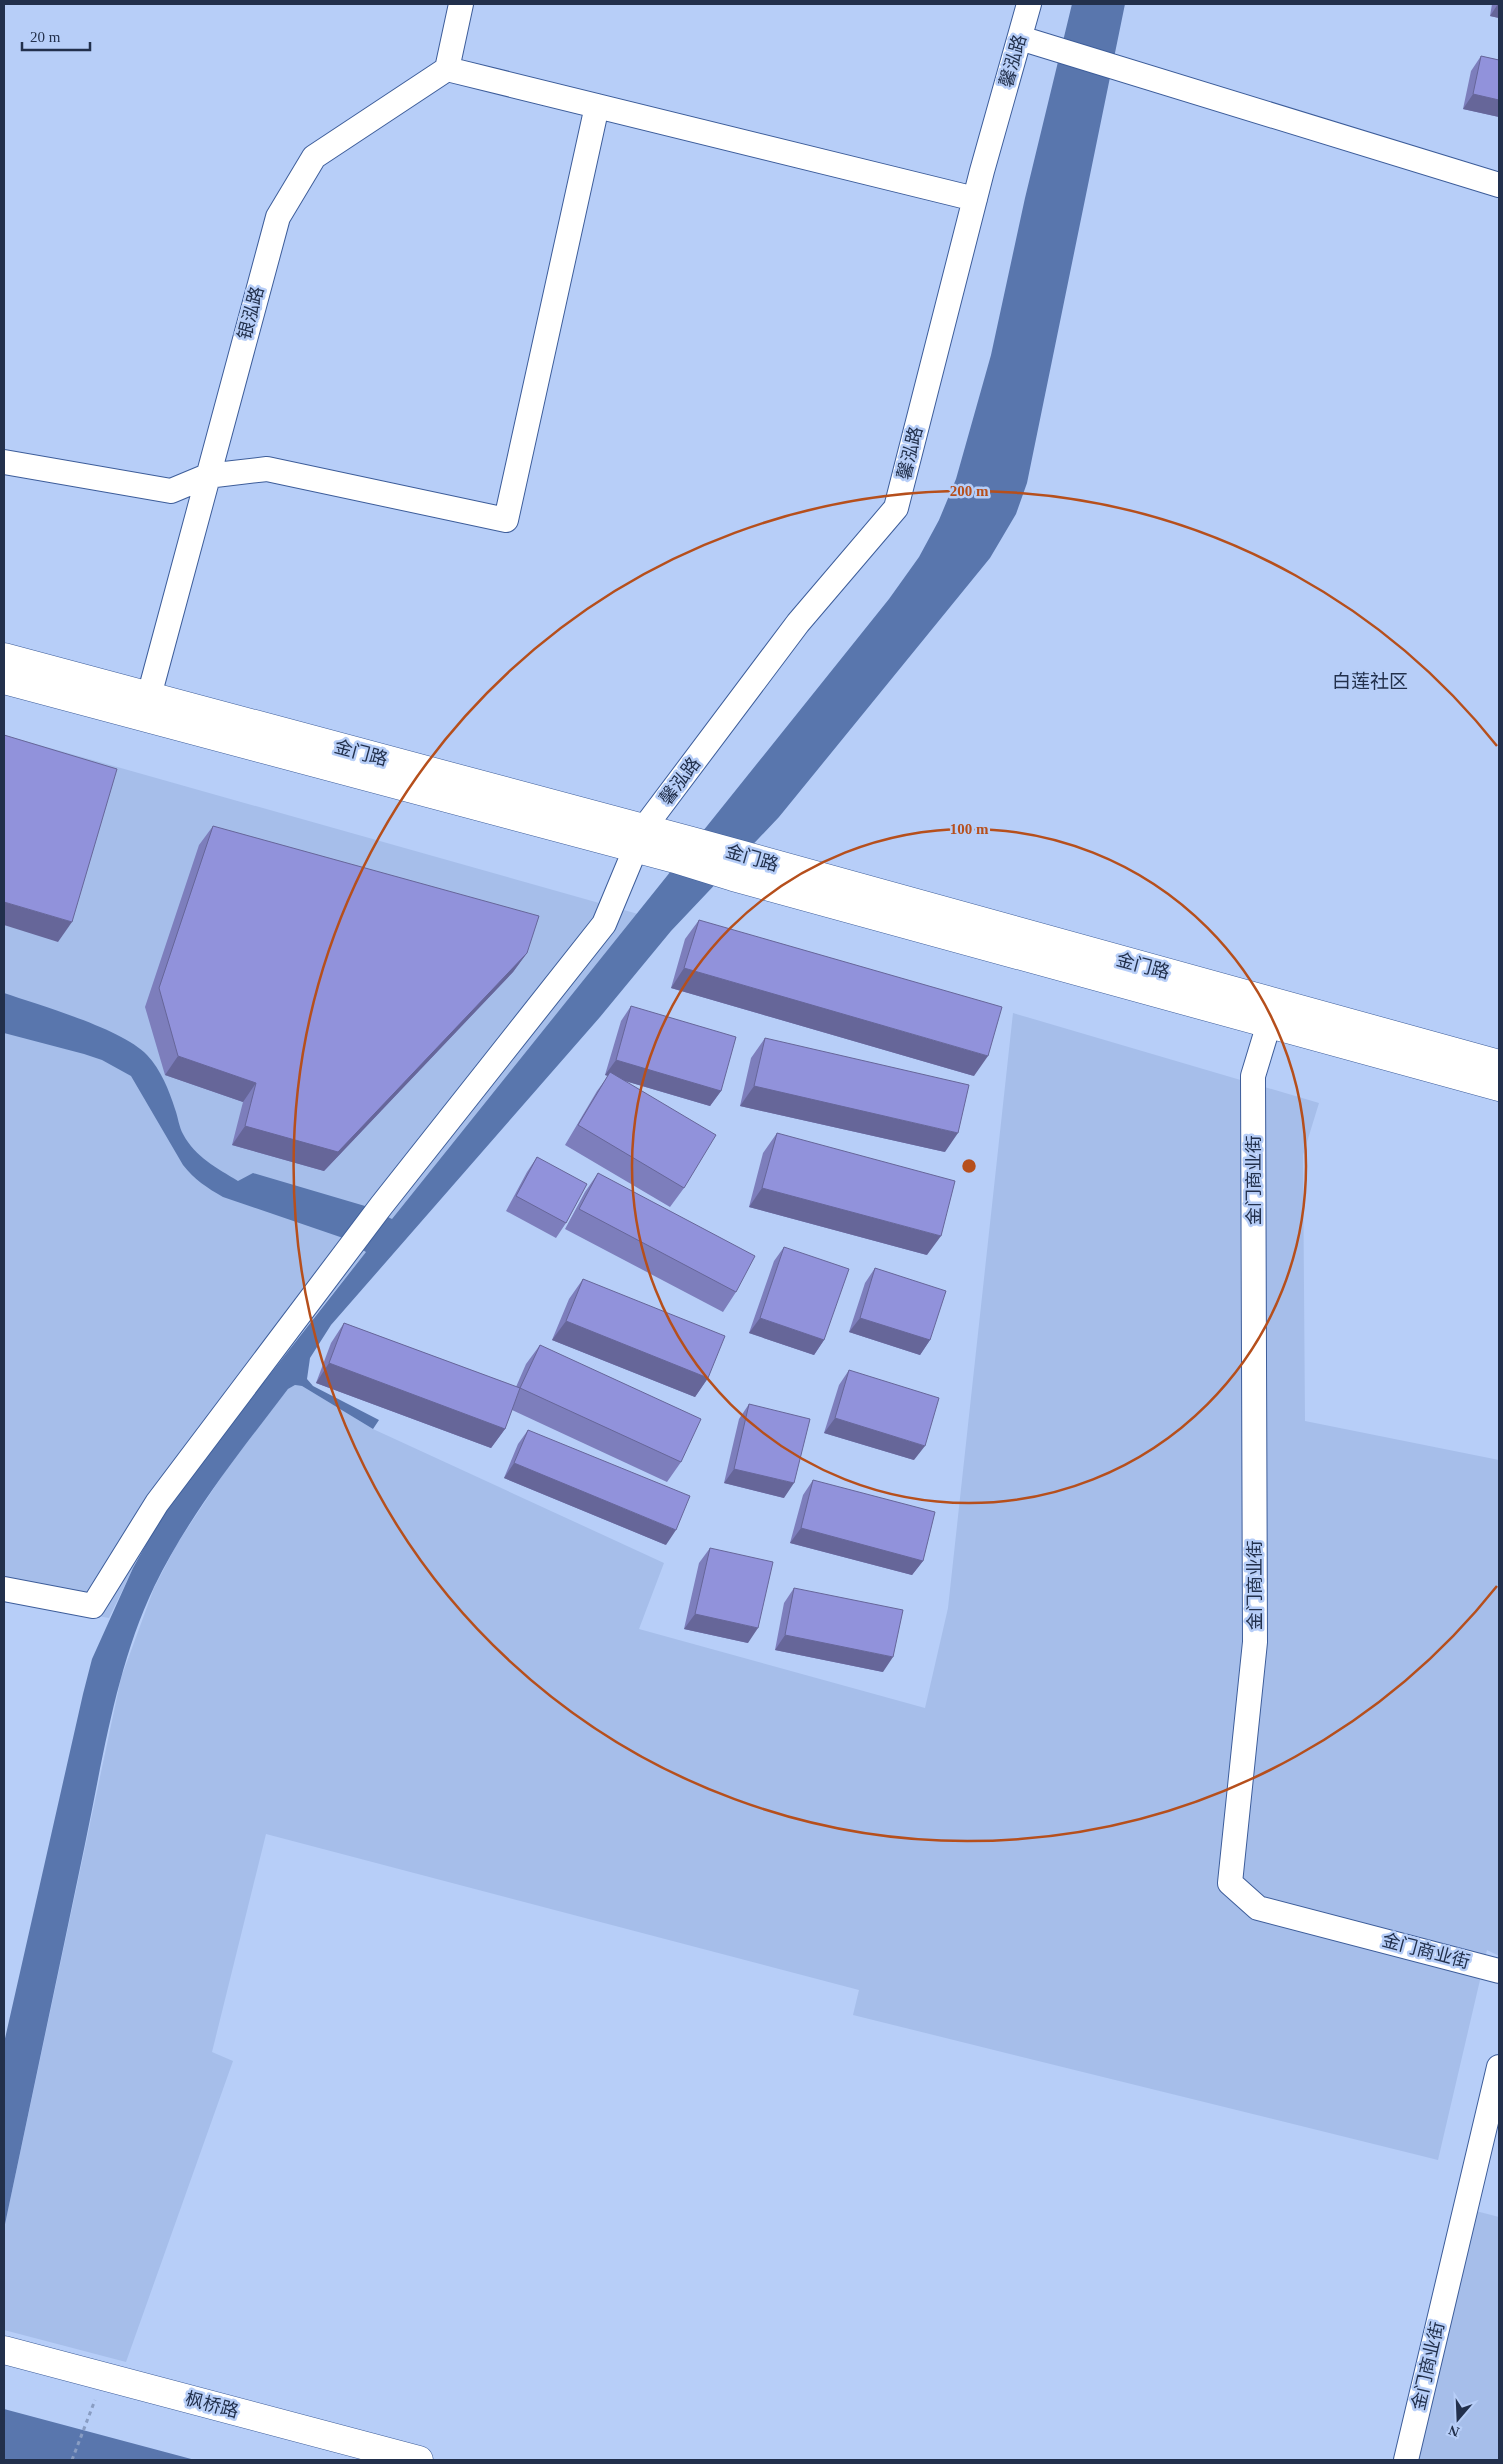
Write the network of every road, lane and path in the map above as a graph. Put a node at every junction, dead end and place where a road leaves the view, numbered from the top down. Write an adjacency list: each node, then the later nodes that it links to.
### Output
1 (461, 4): 4 (street)
2 (1029, 4): 3 (street, 馨泓路)
3 (1020, 38): 6 (street); 7 (street, 馨泓路)
4 (447, 69): 5 (street); 9 (street, 银泓路)
5 (597, 106): 7 (street); 9 (street)
6 (1499, 185)
7 (975, 199): 13 (street, 馨泓路)
8 (4, 462): 9 (street)
9 (207, 476): 12 (street, 银泓路)
10 (4, 657): 12 (main road, 金门路)
11 (4, 680): 13 (main road, 金门路)
12 (149, 696): 13 (main road, 金门路)
13 (640, 838): 14 (main road, 金门路); 17 (street, 馨泓路)
14 (1272, 1013): 15 (main road, 金门路); 16 (main road, 金门路); 18 (street, 金门商业街)
15 (1499, 1064)
16 (1499, 1087)
17 (4, 1589)
18 (1499, 1971)
19 (1499, 2066): 24 (street, 金门商业街)
20 (4, 2350): 23 (main road, 枫桥路)
21 (84, 2426): 22 (path)
22 (72, 2460)
23 (419, 2460)
24 (1406, 2460)

